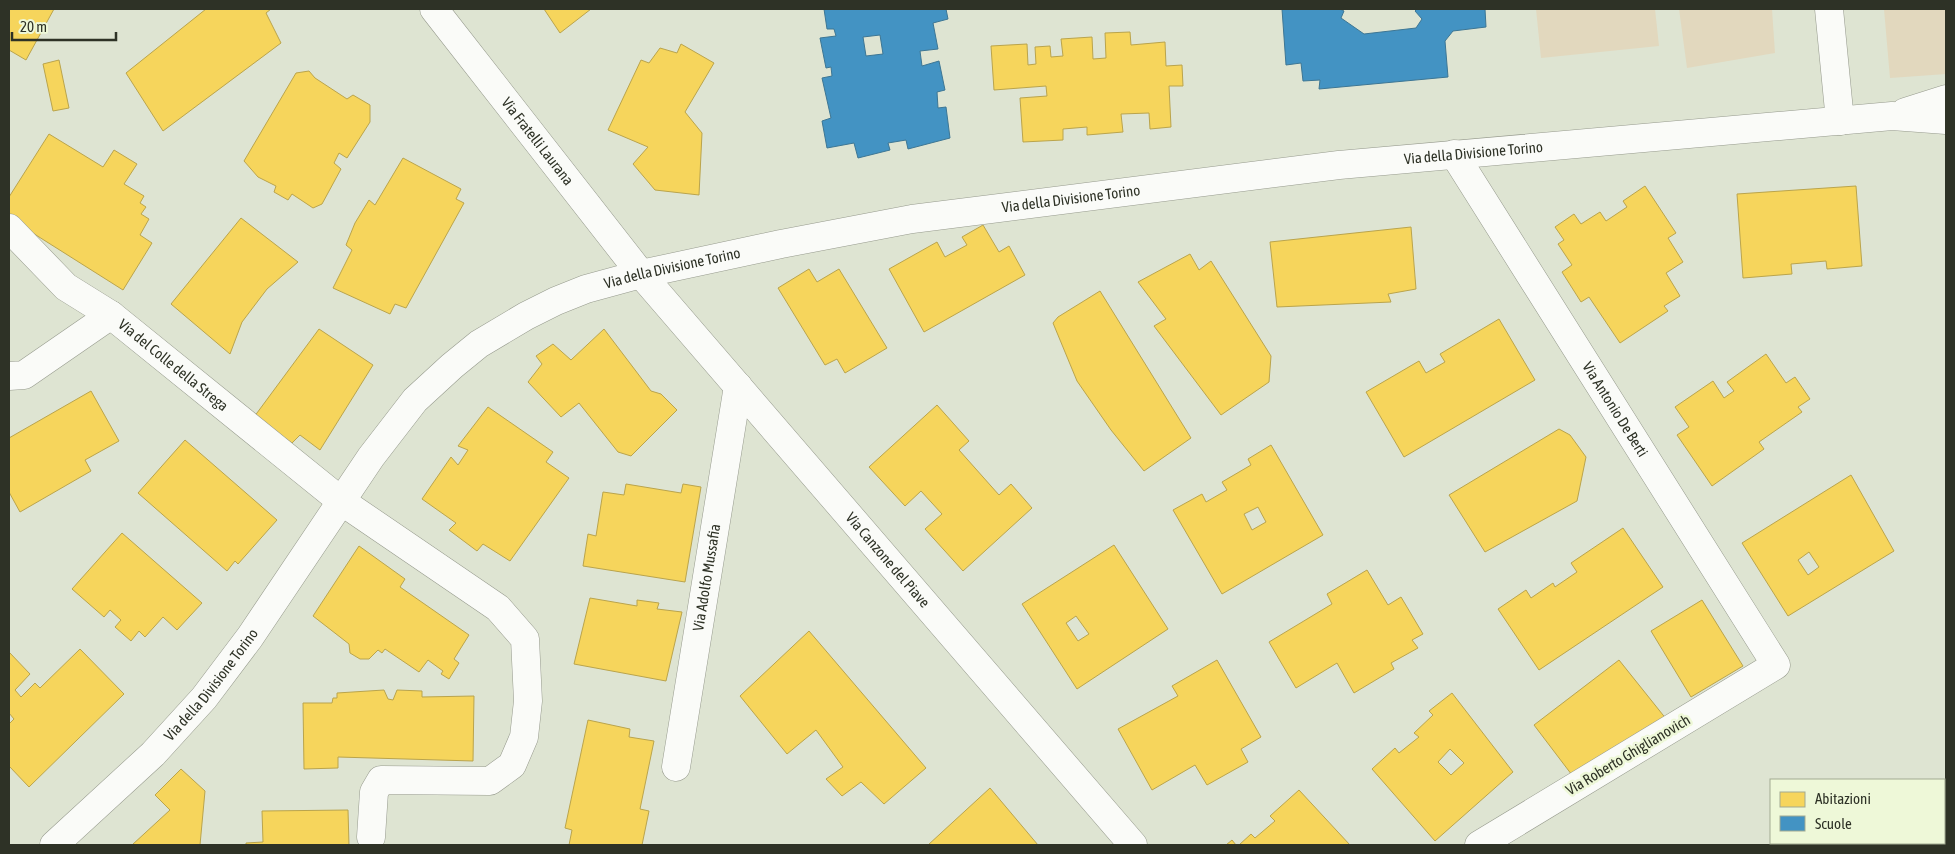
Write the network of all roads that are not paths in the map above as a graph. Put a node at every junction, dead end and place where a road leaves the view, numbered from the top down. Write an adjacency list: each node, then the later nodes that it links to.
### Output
1 (434, 9): 9 (street, Via Fratelli Laurana)
2 (1829, 9): 6 (street)
3 (1946, 99): 4 (street, Via della Divisione Torino)
4 (1892, 116): 5 (street, Via della Divisione Torino); 6 (street, Via della Divisione Torino)
5 (1946, 120)
6 (1840, 121): 7 (street, Via della Divisione Torino)
7 (1454, 154): 9 (street, Via della Divisione Torino); 14 (street, Via Antonio De Berti)
8 (9, 228): 10 (street, Via del Colle della Strega)
9 (641, 274): 12 (street, Via Canzone del Piave); 13 (street, Via della Divisione Torino)
10 (111, 315): 11 (street); 13 (street, Via del Colle della Strega)
11 (9, 376)
12 (738, 386): 15 (street, Via Adolfo Mussafia); 18 (street, Via Canzone del Piave)
13 (341, 501): 16 (street); 17 (street, Via della Divisione Torino)
14 (1776, 665): 19 (street, Via Roberto Ghiglianovich)
15 (676, 767)
16 (372, 837)
17 (54, 845)
18 (1133, 845)
19 (1479, 845)

